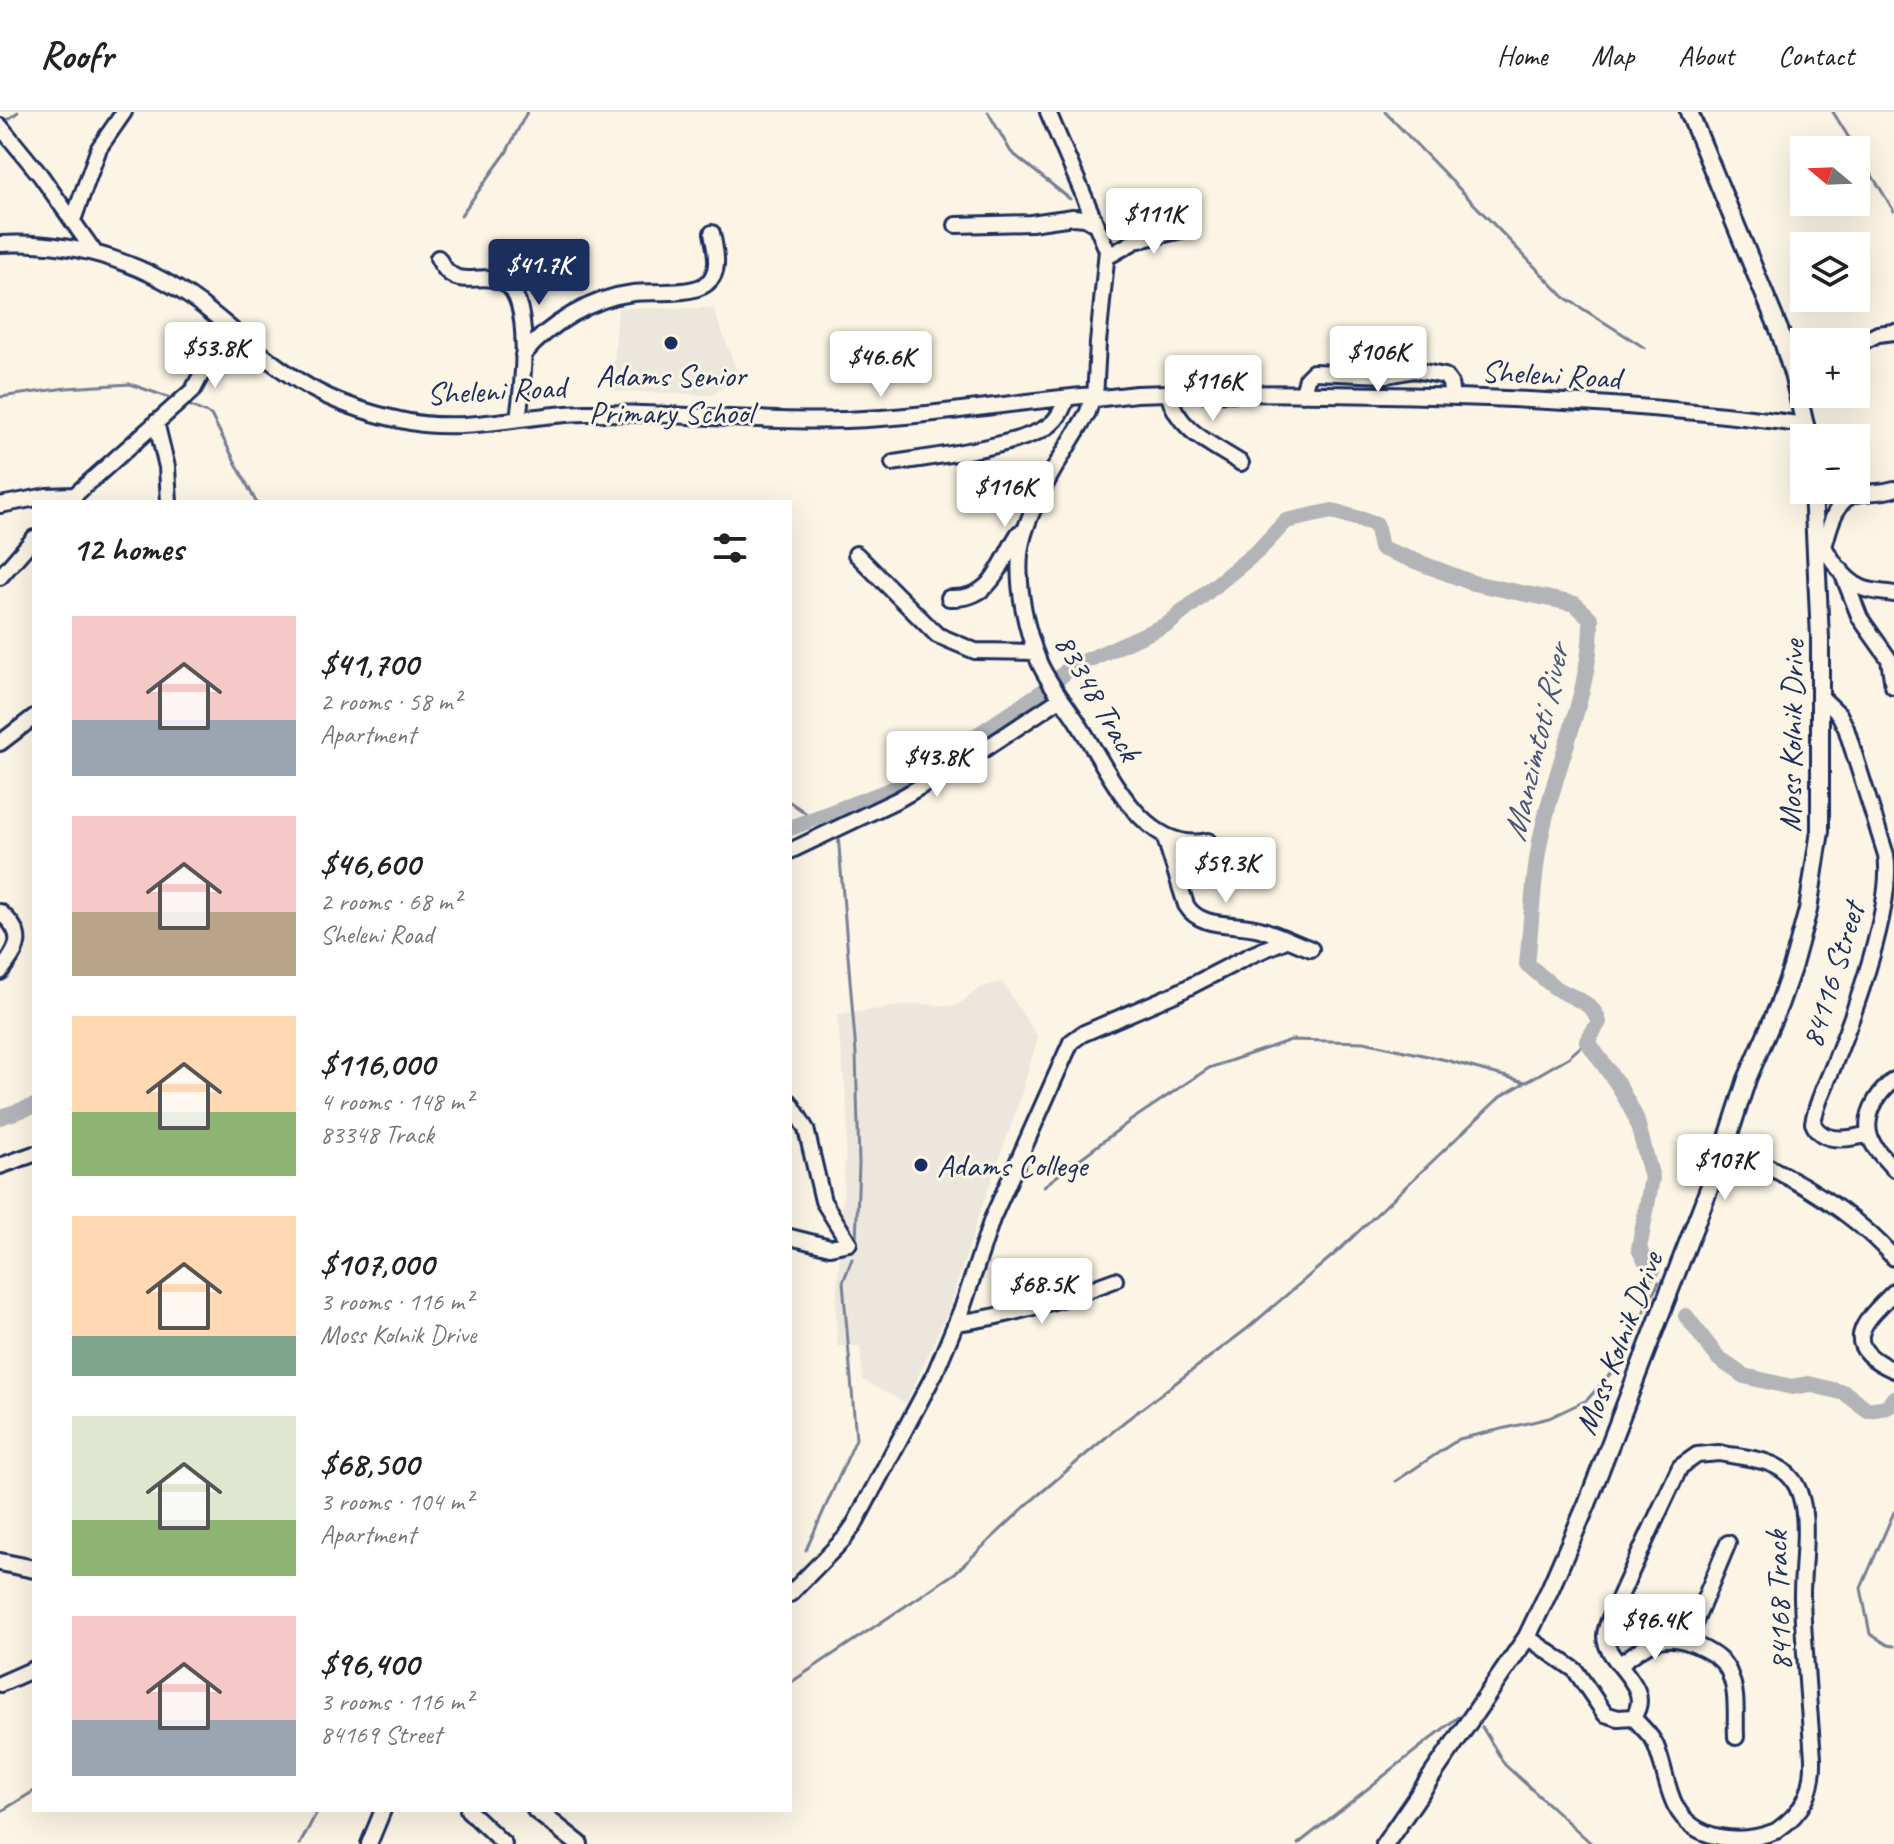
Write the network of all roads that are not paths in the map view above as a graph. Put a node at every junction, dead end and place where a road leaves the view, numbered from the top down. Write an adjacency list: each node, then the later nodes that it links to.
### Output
1 (124, 112): 5 (street)
2 (1048, 112): 7 (street)
3 (1689, 112): 17 (main road)
4 (0, 126): 5 (street)
5 (73, 220): 11 (street)
6 (956, 225): 7 (street)
7 (1097, 225): 12 (street)
8 (1190, 228): 12 (street)
9 (712, 233): 18 (street)
10 (0, 244): 11 (street, Sheleni Road)
11 (95, 253): 14 (street, Sheleni Road)
12 (1107, 257): 21 (street)
13 (438, 258): 18 (street)
14 (223, 322): 24 (street, Sheleni Road); 25 (street)
15 (1894, 332): 16 (street)
16 (1870, 338)
17 (1790, 350)
18 (523, 355): 24 (street)
19 (1168, 393): 20 (street, Sheleni Road); 21 (street, Sheleni Road); 28 (street)
20 (1303, 394): 22 (street, Sheleni Road); 22 (street)
21 (1094, 397): 23 (street, Sheleni Road); 36 (street, 83348 Track)
22 (1452, 397): 26 (street, Sheleni Road)
23 (1067, 398): 24 (street, Sheleni Road); 27 (street)
24 (518, 419)
25 (156, 422): 30 (street); 32 (street)
26 (1790, 428)
27 (893, 463)
28 (1241, 463)
29 (1894, 489): 38 (street)
30 (70, 498): 31 (street)
31 (50, 500)
32 (169, 500)
33 (32, 502): 35 (street)
34 (1815, 504): 38 (main road, Moss Kolnik Drive)
35 (0, 505)
36 (1028, 522): 43 (street); 44 (street, 83348 Track)
37 (32, 540): 41 (street)
38 (1820, 540): 40 (street); 47 (main road, Moss Kolnik Drive)
39 (856, 554): 44 (street)
40 (1841, 570): 42 (street); 45 (street)
41 (0, 577)
42 (1894, 594)
43 (949, 598)
44 (1035, 652): 46 (street, 83348 Track)
45 (1893, 686)
46 (1057, 694): 50 (street, 83348 Track); 52 (street)
47 (1821, 697): 59 (street, 84116 Street); 60 (main road, Moss Kolnik Drive)
48 (32, 719): 49 (street)
49 (0, 743)
50 (1164, 835): 51 (street); 54 (street)
51 (1208, 841)
52 (792, 850)
53 (0, 912): 56 (street)
54 (1286, 940): 55 (street); 68 (street)
55 (1311, 949)
56 (0, 972)
57 (1894, 1080): 59 (street)
58 (792, 1106): 64 (street)
59 (1869, 1134): 63 (street)
60 (1725, 1147): 65 (street); 74 (main road, Moss Kolnik Drive)
61 (32, 1155): 62 (street)
62 (0, 1166)
63 (1894, 1169)
64 (792, 1238)
65 (1894, 1258)
66 (1115, 1280): 68 (street)
67 (1894, 1292): 69 (street)
68 (956, 1323): 73 (street)
69 (1892, 1369)
70 (1728, 1543): 75 (street)
71 (0, 1562): 72 (main road)
72 (32, 1569)
73 (792, 1592)
74 (1527, 1637): 79 (street); 87 (main road, Moss Kolnik Drive)
75 (1687, 1641): 76 (street); 80 (street)
76 (1620, 1664): 79 (street, 84168 Track); 79 (street, 84168 Track)
77 (32, 1670): 78 (street)
78 (0, 1684)
79 (1633, 1717)
80 (1736, 1737)
81 (382, 1812): 84 (street)
82 (470, 1812): 85 (street)
83 (539, 1812): 86 (main road)
84 (369, 1844)
85 (504, 1844)
86 (579, 1844)
87 (1385, 1844)

